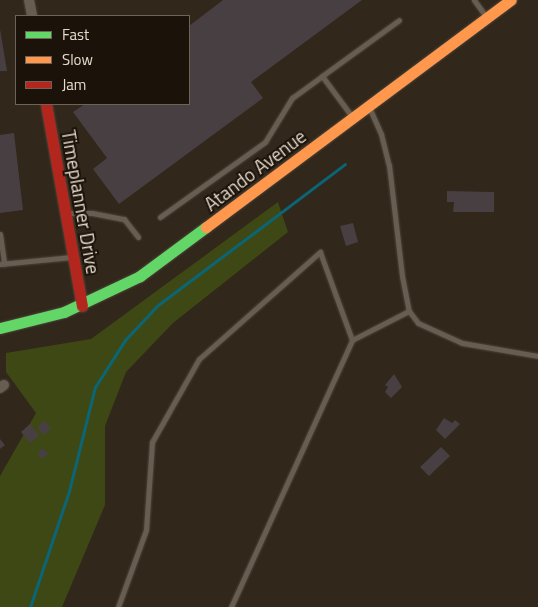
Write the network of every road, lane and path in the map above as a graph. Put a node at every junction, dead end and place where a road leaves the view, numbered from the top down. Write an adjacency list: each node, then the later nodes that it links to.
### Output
1 (30, 0): 4 (street)
2 (474, 0): 5 (lane)
3 (512, 0): 5 (main road, Atando Avenue)
4 (32, 15)
5 (487, 18): 9 (main road, Atando Avenue)
6 (400, 20): 7 (lane)
7 (322, 76): 10 (lane); 12 (lane)
8 (46, 105): 11 (main road, Timeplanner Drive)
9 (369, 107): 10 (main road, Atando Avenue); 18 (lane)
10 (353, 118): 17 (main road, Atando Avenue)
11 (66, 213): 14 (lane); 15 (main road, Timeplanner Drive)
12 (160, 217)
13 (0, 234): 16 (lane)
14 (138, 237)
15 (74, 256): 16 (lane); 17 (main road, Timeplanner Drive)
16 (2, 264)
17 (82, 306): 19 (main road, Atando Avenue)
18 (409, 311): 20 (lane); 21 (lane)
19 (0, 328)
20 (352, 340): 22 (lane); 23 (lane)
21 (538, 356)
22 (118, 607)
23 (231, 607)

